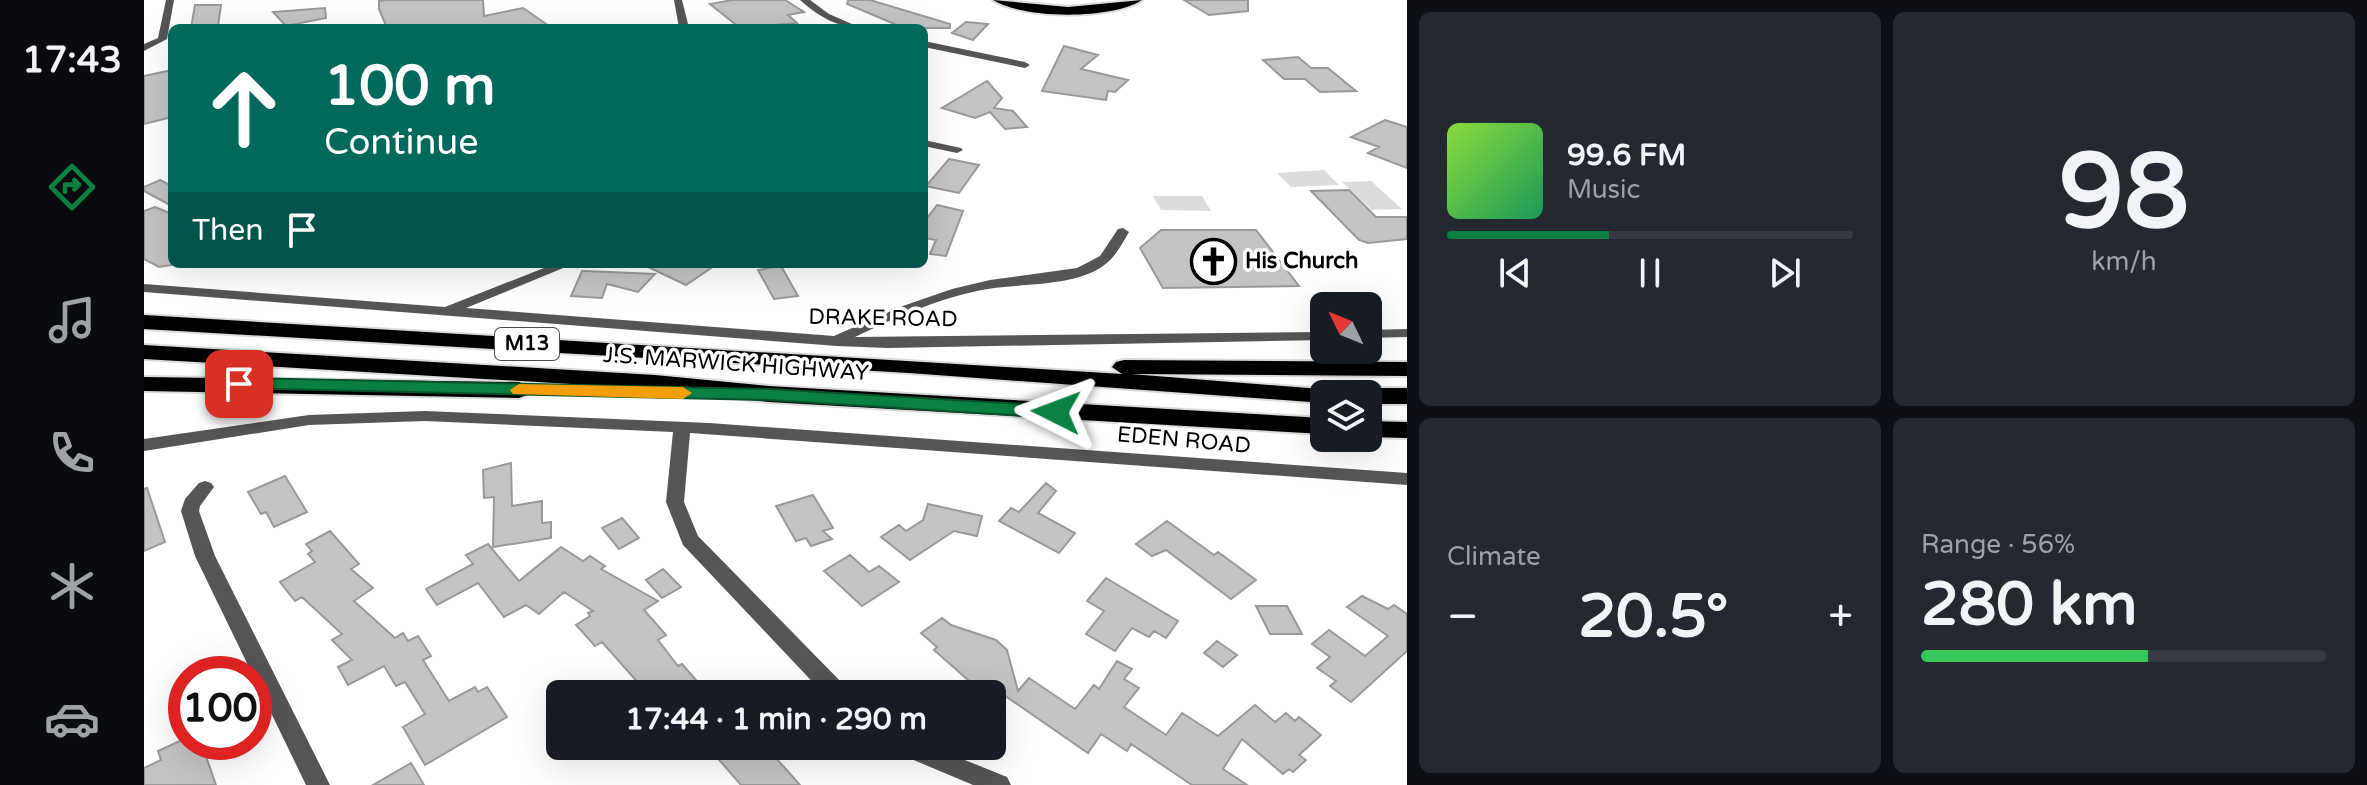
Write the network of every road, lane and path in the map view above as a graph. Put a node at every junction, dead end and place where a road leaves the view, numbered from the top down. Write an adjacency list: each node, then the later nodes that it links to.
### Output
1 (170, 0): 9 (street)
2 (678, 0): 6 (street)
3 (804, 0): 7 (street)
4 (998, 0): 5 (main road)
5 (1137, 0)
6 (683, 24)
7 (846, 24)
8 (928, 45): 10 (street)
9 (146, 47)
10 (1025, 65)
11 (928, 144): 12 (street)
12 (957, 150)
13 (1123, 232): 21 (street)
14 (555, 268): 16 (street)
15 (144, 288): 16 (street, DRAKE ROAD)
16 (443, 312): 21 (street, DRAKE ROAD)
17 (144, 322): 23 (highway, J.S. MARWICK HIGHWAY / M13)
18 (1407, 333): 19 (street)
19 (1382, 334)
20 (1310, 336): 21 (street, DRAKE ROAD)
21 (837, 341)
22 (144, 352): 26 (highway, J.S. MARWICK HIGHWAY / M13)
23 (909, 366): 24 (highway); 27 (highway, M13)
24 (1407, 369)
25 (144, 384): 26 (highway)
26 (769, 394): 30 (highway, J.S. MARWICK HIGHWAY / M13)
27 (1310, 394)
28 (1382, 396): 29 (highway)
29 (1407, 396)
30 (1310, 425)
31 (682, 427): 34 (street, EDEN ROAD); 35 (street, EDEN ROAD); 37 (street)
32 (1382, 429): 33 (highway)
33 (1407, 430)
34 (144, 445)
35 (1407, 479)
36 (205, 487): 39 (street)
37 (825, 680)
38 (939, 760): 40 (street)
39 (318, 785)
40 (999, 785)

